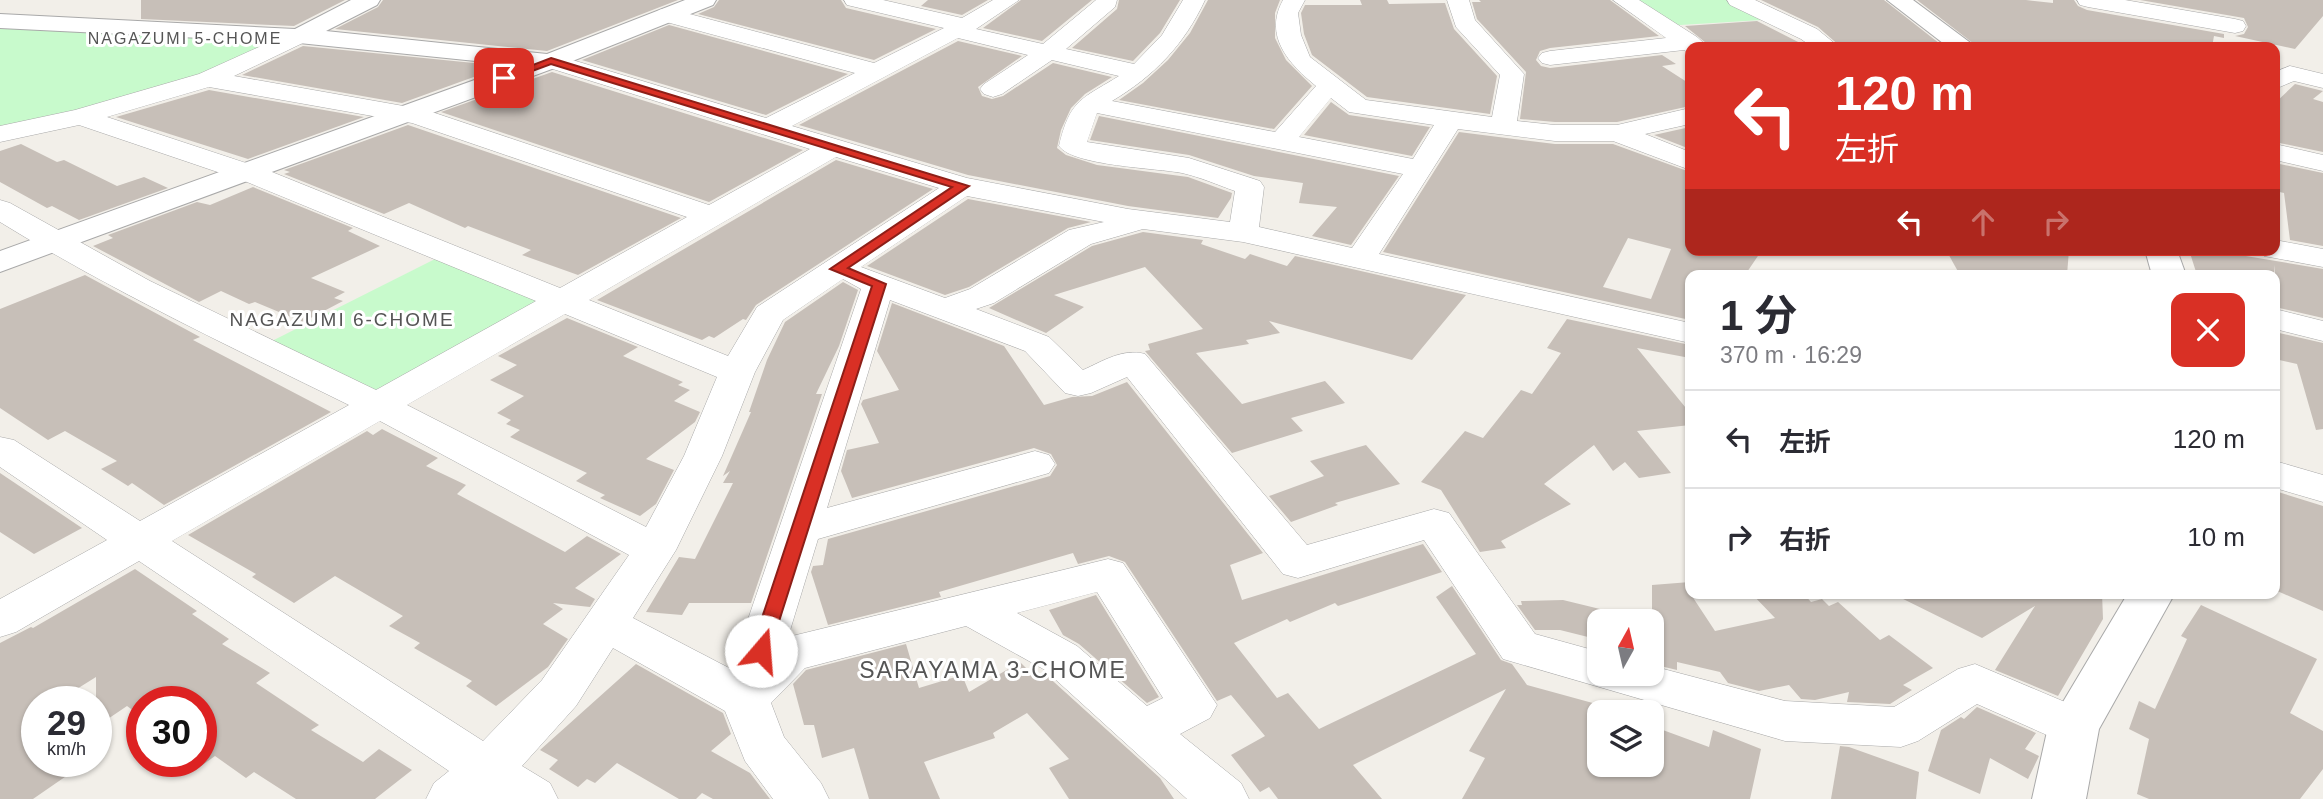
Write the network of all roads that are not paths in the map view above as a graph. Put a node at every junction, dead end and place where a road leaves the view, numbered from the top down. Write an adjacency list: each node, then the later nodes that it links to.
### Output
1 (369, 0): 17 (street)
2 (705, 0): 14 (street)
3 (855, 0): 16 (street)
4 (1008, 0): 16 (street)
5 (1194, 0): 28 (street)
6 (1294, 0): 33 (street)
7 (1458, 0): 40 (street)
8 (1625, 0): 19 (street)
9 (1738, 0): 20 (street)
10 (1898, 0): 21 (street)
11 (2088, 0): 18 (street)
12 (2229, 0): 18 (street)
13 (1107, 2): 23 (street)
14 (667, 15): 26 (street); 27 (street)
15 (0, 20): 17 (street)
16 (961, 29): 23 (street); 27 (street)
17 (299, 36): 26 (street); 30 (street)
18 (2232, 37)
19 (1688, 42)
20 (1820, 42)
21 (1957, 42)
22 (1685, 46): 24 (street)
23 (1048, 52): 28 (street); 32 (street)
24 (1550, 58)
25 (2312, 58): 29 (street)
26 (551, 61): 35 (street); 39 (street)
27 (878, 72): 39 (street)
28 (1139, 73): 34 (street)
29 (2283, 77): 31 (street)
30 (208, 79): 35 (street); 36 (street)
31 (2323, 81)
32 (993, 89)
33 (1333, 89): 38 (street); 43 (street)
34 (1090, 104): 43 (street); 54 (street)
35 (407, 113): 49 (street); 52 (street)
36 (80, 117): 42 (street); 49 (street)
37 (1685, 117): 41 (street)
38 (1450, 120): 40 (street); 48 (street)
39 (771, 126): 44 (street)
40 (1503, 127): 41 (street)
41 (1617, 133): 46 (street)
42 (0, 134)
43 (1281, 142): 48 (street)
44 (835, 146): 50 (street); 52 (street)
45 (2280, 153): 47 (street)
46 (1685, 160)
47 (2323, 163)
48 (1421, 169): 58 (street)
49 (246, 172): 55 (street); 62 (street)
50 (962, 186): 53 (street); 60 (street)
51 (0, 209): 55 (street)
52 (712, 216): 62 (street)
53 (1152, 221): 54 (street); 63 (street)
54 (1243, 233): 58 (street)
55 (52, 242): 59 (street); 68 (street)
56 (2280, 250): 57 (street)
57 (2323, 258)
58 (1359, 260): 66 (street)
59 (0, 262)
60 (837, 269): 61 (street); 67 (street)
61 (879, 284): 63 (street); 73 (street)
62 (563, 300): 67 (street); 68 (street)
63 (945, 309): 80 (street)
64 (2280, 320): 65 (street)
65 (2323, 331)
66 (1685, 332)
67 (737, 372): 75 (street)
68 (378, 406): 74 (street); 75 (street)
69 (0, 449): 74 (street)
70 (1035, 464): 73 (street)
71 (2280, 476): 72 (street)
72 (2323, 489)
73 (799, 530): 82 (street)
74 (139, 541): 78 (street); 85 (street)
75 (655, 550): 79 (street)
76 (2149, 599): 83 (street)
77 (969, 607): 82 (street); 84 (street); 84 (street)
78 (0, 620)
79 (607, 624): 82 (street); 85 (street)
80 (1587, 666)
81 (1659, 686): 83 (street)
82 (745, 699): 88 (street)
83 (2074, 727): 90 (street)
84 (1142, 731): 89 (street)
85 (488, 769): 86 (street); 87 (street)
86 (452, 799)
87 (532, 799)
88 (803, 799)
89 (1223, 799)
90 (2059, 799)

